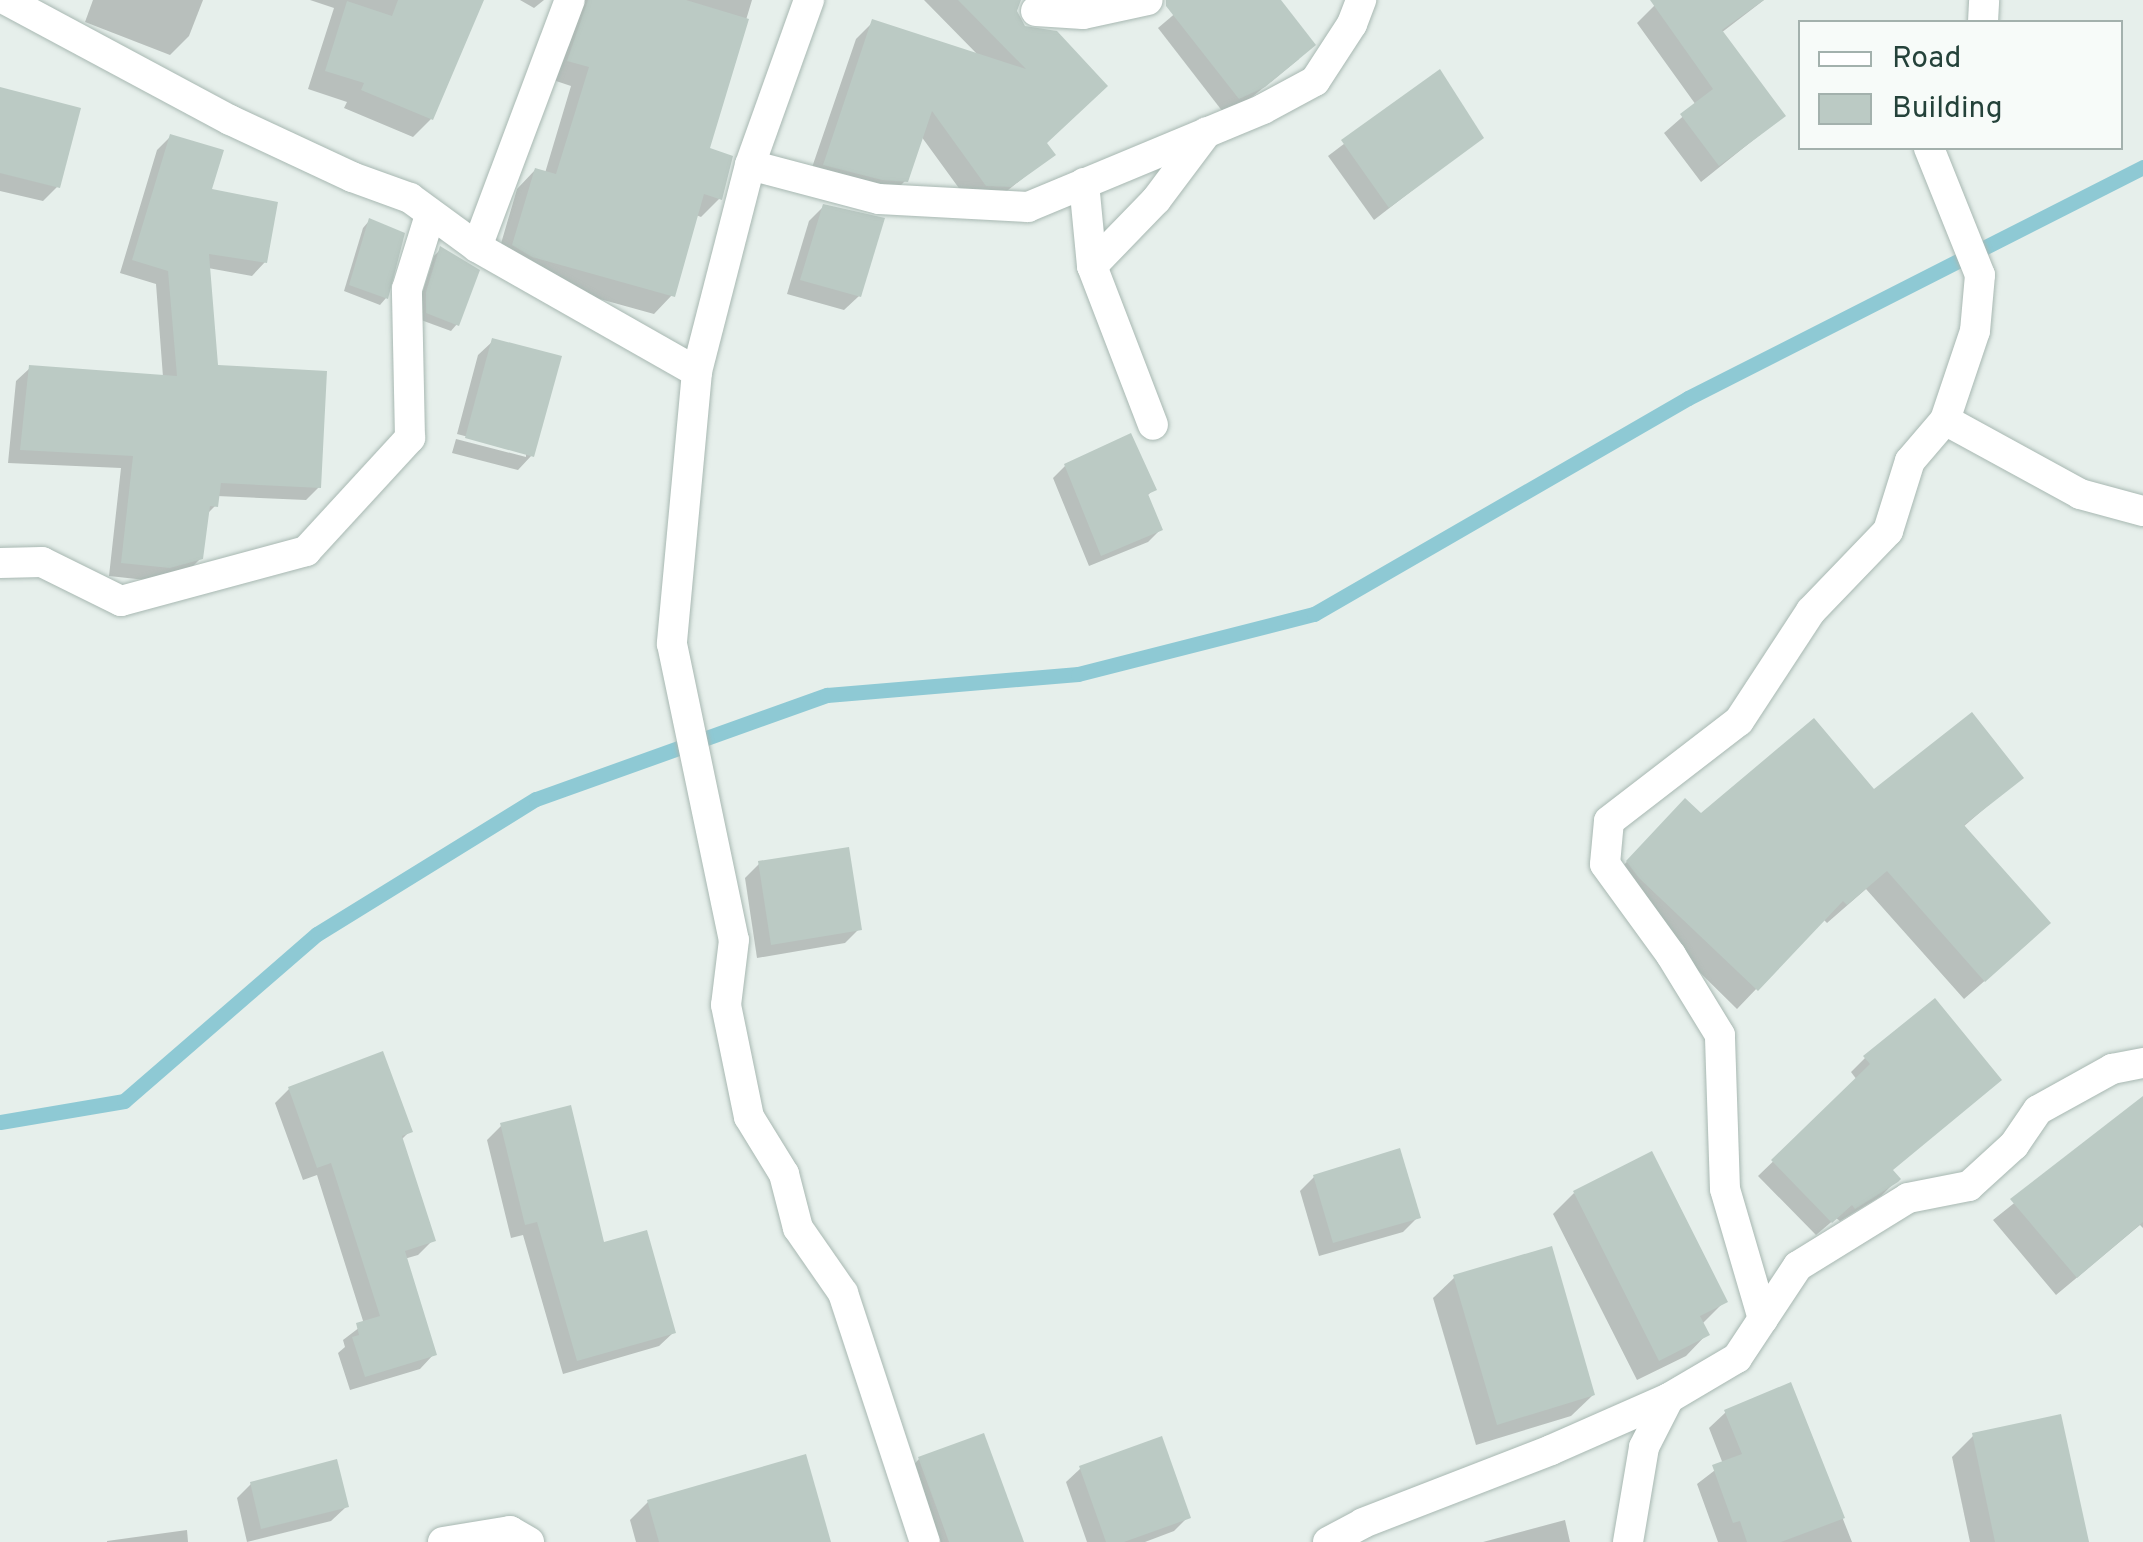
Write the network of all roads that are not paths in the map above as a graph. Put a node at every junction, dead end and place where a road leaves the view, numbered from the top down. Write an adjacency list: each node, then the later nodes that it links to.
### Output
1 (6, 0): 11 (street)
2 (570, 0): 12 (street)
3 (809, 0): 9 (street)
4 (1148, 0): 6 (street)
5 (1361, 0): 7 (street)
6 (1036, 11)
7 (1207, 131): 10 (street); 13 (street)
8 (1930, 150): 15 (street)
9 (750, 165): 10 (street); 14 (street)
10 (1084, 183): 13 (street)
11 (430, 215): 12 (street); 18 (street)
12 (477, 247): 14 (street)
13 (1092, 266): 16 (street)
14 (697, 372): 24 (street)
15 (1945, 420): 17 (street); 20 (street)
16 (1153, 425)
17 (2143, 511)
18 (0, 562)
19 (2143, 1063): 20 (street)
20 (1763, 1320): 21 (street)
21 (1668, 1398): 25 (street); 26 (street)
22 (443, 1542): 23 (street)
23 (529, 1542)
24 (925, 1542)
25 (1328, 1542)
26 (1628, 1542)

